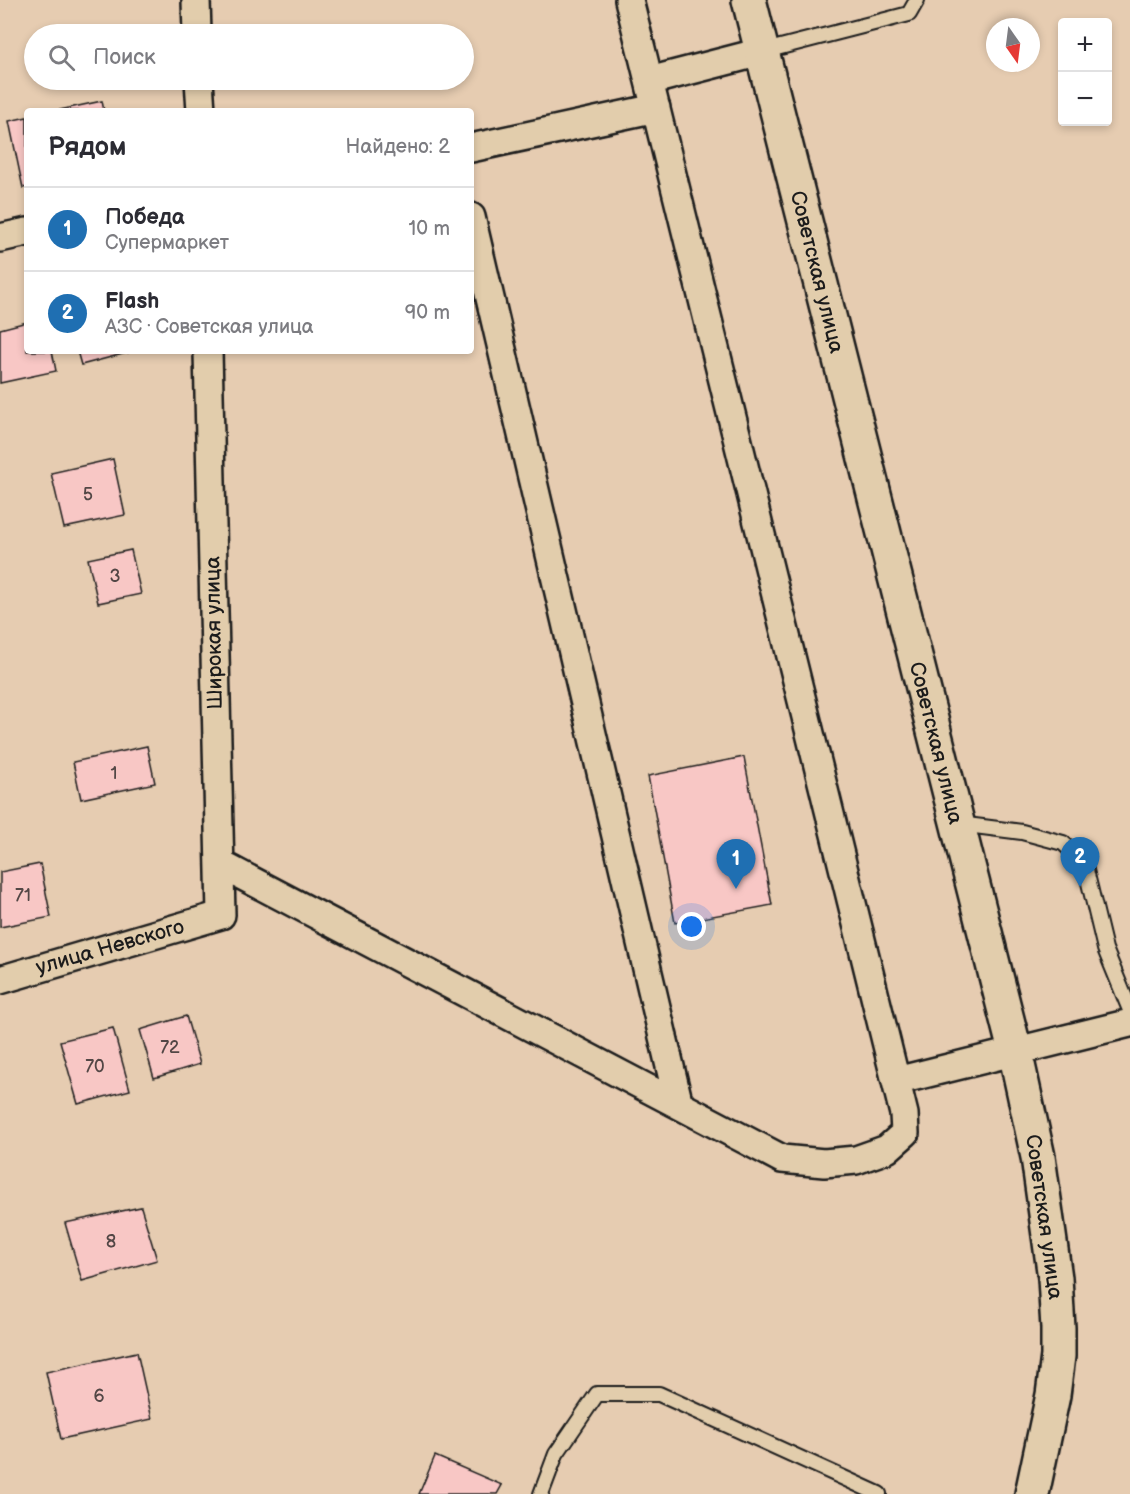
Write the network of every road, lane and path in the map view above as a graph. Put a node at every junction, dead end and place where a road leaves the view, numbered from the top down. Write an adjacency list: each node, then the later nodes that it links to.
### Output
1 (196, 0): 5 (street)
2 (629, 0): 7 (street)
3 (748, 0): 6 (main road, Советская улица)
4 (917, 0): 6 (lane)
5 (197, 24)
6 (761, 52): 7 (street); 16 (main road, Советская улица)
7 (649, 81): 10 (street)
8 (200, 90): 9 (street)
9 (201, 108)
10 (656, 108): 11 (street); 23 (street)
11 (474, 147)
12 (474, 230): 24 (street)
13 (24, 233): 14 (street)
14 (0, 238)
15 (208, 354): 17 (street, Широкая улица)
16 (957, 824): 20 (lane); 22 (main road, Советская улица)
17 (220, 864): 18 (street, Широкая улица); 24 (street)
18 (221, 915): 19 (street, улица Невского)
19 (0, 980)
20 (1130, 1010)
21 (1130, 1023): 22 (street)
22 (1015, 1051): 23 (street); 27 (main road, Советская улица)
23 (896, 1081): 24 (street)
24 (680, 1105)
25 (541, 1494): 26 (lane)
26 (879, 1494)
27 (1032, 1494)

